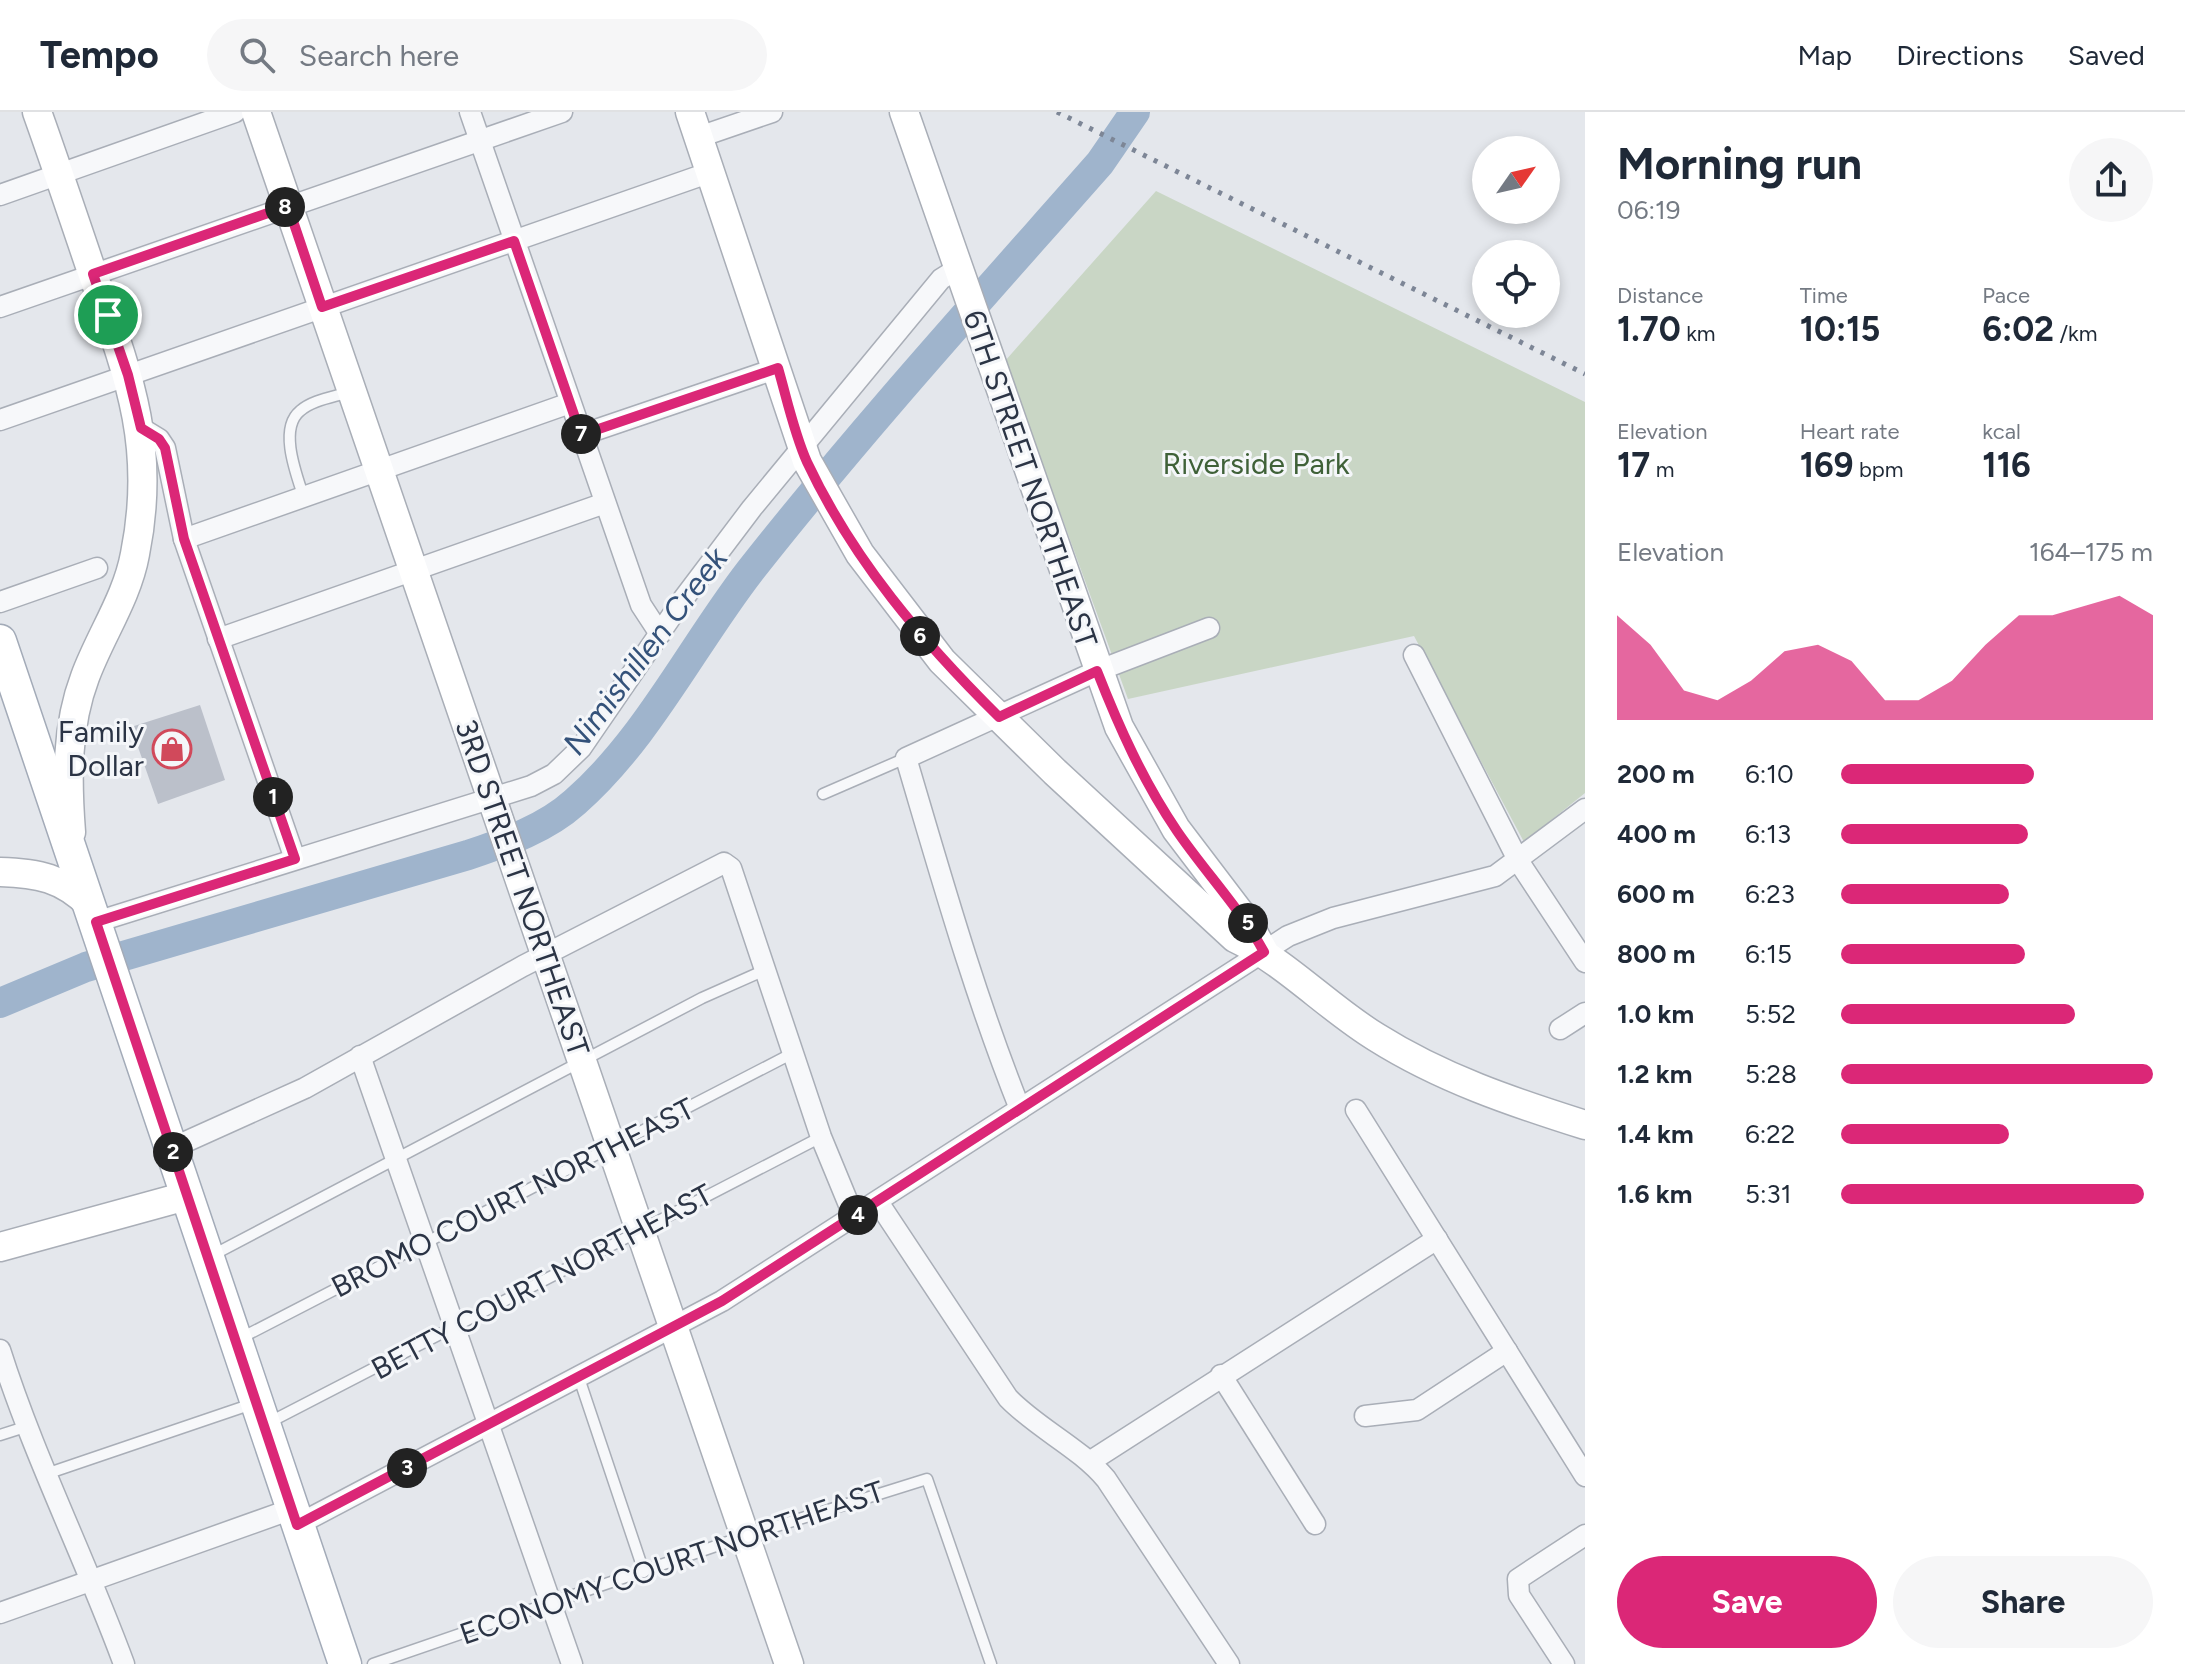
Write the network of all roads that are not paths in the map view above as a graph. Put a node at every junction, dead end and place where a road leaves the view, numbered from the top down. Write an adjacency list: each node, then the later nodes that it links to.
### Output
1 (37, 112): 11 (street)
2 (235, 112): 11 (street)
3 (256, 112): 13 (street, 3RD STREET NORTHEAST)
4 (470, 112): 9 (street)
5 (562, 112): 9 (street)
6 (772, 112): 8 (street)
7 (904, 112): 15 (street, 6TH STREET NORTHEAST)
8 (694, 125): 10 (street)
9 (480, 140): 13 (street); 14 (street)
10 (711, 172): 14 (street); 19 (street)
11 (59, 174): 12 (street); 16 (street)
12 (0, 195)
13 (288, 206): 16 (street); 18 (street, 3RD STREET NORTHEAST)
14 (514, 241): 18 (street); 22 (street)
15 (959, 273): 26 (street); 39 (street, 6TH STREET NORTHEAST)
16 (93, 274): 17 (street); 20 (street)
17 (0, 307)
18 (322, 307): 20 (street); 21 (street, 3RD STREET NORTHEAST)
19 (778, 368): 25 (street); 26 (street)
20 (128, 375): 23 (street); 24 (street)
21 (351, 391): 27 (street, 3RD STREET NORTHEAST); 28 (lane)
22 (570, 403): 25 (street); 27 (street)
23 (0, 420)
24 (141, 428): 30 (street); 45 (street)
25 (581, 435): 29 (street)
26 (804, 454): 35 (street); 40 (street)
27 (378, 471): 28 (street); 32 (street, 3RD STREET NORTHEAST)
28 (304, 498): 30 (street)
29 (605, 503): 32 (street); 35 (street)
30 (184, 539): 36 (street)
31 (97, 568): 33 (street)
32 (413, 570): 36 (street); 43 (street, 3RD STREET NORTHEAST)
33 (0, 602)
34 (1209, 628): 39 (street)
35 (660, 634): 43 (street)
36 (218, 639): 46 (street)
37 (0, 641): 45 (main road)
38 (1414, 655): 47 (street)
39 (1097, 671): 40 (street); 50 (street, 6TH STREET NORTHEAST)
40 (999, 717): 41 (street); 50 (street)
41 (906, 758): 42 (lane); 59 (street)
42 (823, 794)
43 (494, 804): 46 (street); 51 (street, 3RD STREET NORTHEAST)
44 (1585, 809): 47 (street)
45 (74, 857): 49 (main road)
46 (295, 859): 49 (street)
47 (1519, 862): 50 (street); 52 (street)
48 (0, 872): 49 (street)
49 (96, 921): 63 (main road)
50 (1264, 952): 59 (street); 61 (street)
51 (545, 955): 53 (street); 57 (street); 58 (street, 3RD STREET NORTHEAST)
52 (1585, 962)
53 (765, 970): 56 (street); 58 (lane)
54 (1585, 1013): 55 (street)
55 (1560, 1029)
56 (793, 1053): 62 (street); 64 (lane, BROMO COURT NORTHEAST)
57 (360, 1056): 63 (street); 65 (street)
58 (582, 1064): 64 (street, 3RD STREET NORTHEAST); 65 (lane)
59 (1020, 1109): 67 (street)
60 (1356, 1110): 70 (street)
61 (1585, 1125)
62 (821, 1137): 68 (street); 69 (lane, BETTY COURT NORTHEAST)
63 (172, 1148): 66 (main road)
64 (609, 1148): 69 (street, 3RD STREET NORTHEAST); 71 (lane, BROMO COURT NORTHEAST)
65 (396, 1161): 71 (street); 73 (lane)
66 (186, 1196): 72 (street); 73 (main road)
67 (878, 1202): 68 (street); 86 (street)
68 (854, 1217): 75 (street)
69 (637, 1231): 74 (lane, BETTY COURT NORTHEAST); 75 (street, 3RD STREET NORTHEAST)
70 (1437, 1239): 77 (street); 79 (street)
71 (426, 1244): 74 (street); 76 (lane, BROMO COURT NORTHEAST)
72 (0, 1247)
73 (206, 1259): 76 (main road)
74 (455, 1327): 81 (lane, BETTY COURT NORTHEAST); 83 (street)
75 (672, 1329): 80 (street); 92 (street, 3RD STREET NORTHEAST)
76 (234, 1342): 81 (main road)
77 (1507, 1351): 82 (street); 88 (street)
78 (1, 1358): 84 (street)
79 (1221, 1375): 86 (street); 90 (street)
80 (579, 1378): 83 (street); 93 (lane)
81 (259, 1414): 87 (lane, BETTY COURT NORTHEAST); 89 (main road)
82 (1365, 1416)
83 (490, 1425): 89 (street); 95 (street)
84 (25, 1427): 85 (lane); 87 (street)
85 (0, 1435)
86 (1091, 1461): 103 (street)
87 (46, 1474): 94 (street)
88 (1585, 1476)
89 (294, 1517): 94 (street); 98 (main road)
90 (1315, 1524)
91 (1585, 1535): 104 (street)
92 (745, 1536): 93 (lane, ECONOMY COURT NORTHEAST); 101 (street, 3RD STREET NORTHEAST); 102 (lane, ECONOMY COURT NORTHEAST)
93 (644, 1572): 95 (lane, ECONOMY COURT NORTHEAST)
94 (93, 1580): 96 (street); 97 (street)
95 (552, 1604): 99 (lane, ECONOMY COURT NORTHEAST); 100 (street)
96 (0, 1613)
97 (124, 1664)
98 (345, 1664)
99 (373, 1664)
100 (572, 1664)
101 (789, 1664)
102 (991, 1664)
103 (1229, 1664)
104 (1564, 1664)

